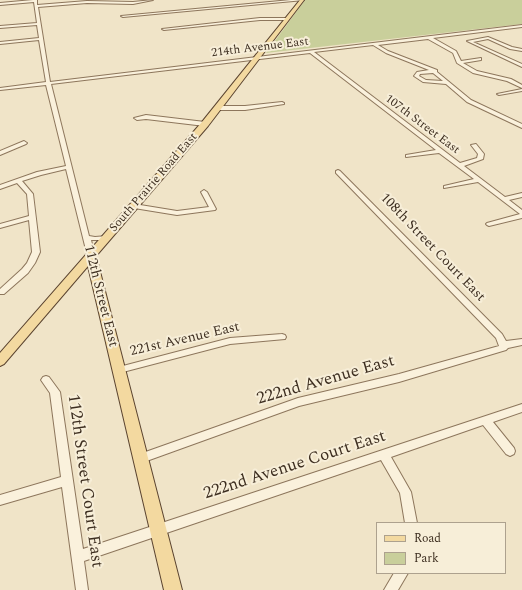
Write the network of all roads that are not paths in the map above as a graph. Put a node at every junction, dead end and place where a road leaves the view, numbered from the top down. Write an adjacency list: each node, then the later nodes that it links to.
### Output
1 (35, 0): 4 (street); 5 (street, 112th Street East)
2 (151, 0): 5 (street)
3 (302, 0): 6 (street); 7 (main road, South Prairie Road East)
4 (0, 4)
5 (36, 6): 8 (street, 112th Street East)
6 (123, 16)
7 (286, 19): 11 (street); 19 (main road, South Prairie Road East)
8 (39, 24): 10 (street); 14 (street, 112th Street East)
9 (522, 26): 12 (street, 214th Avenue East)
10 (0, 27)
11 (164, 29)
12 (466, 33): 13 (street, 214th Avenue East); 15 (street)
13 (428, 37): 17 (street, 214th Avenue East); 24 (street)
14 (41, 39): 16 (street); 28 (street, 112th Street East)
15 (478, 39): 18 (street); 25 (street)
16 (0, 42)
17 (374, 44): 20 (street, 214th Avenue East); 26 (street)
18 (522, 50)
19 (260, 52): 21 (street); 23 (main road, South Prairie Road East)
20 (310, 52): 21 (street, 214th Avenue East); 39 (street, 107th Street East)
21 (273, 56): 23 (street, 214th Avenue East)
22 (480, 59): 24 (street)
23 (254, 60): 28 (street, 214th Avenue East); 33 (main road, South Prairie Road East)
24 (459, 62): 30 (street)
25 (522, 66)
26 (435, 71): 27 (street); 27 (street)
27 (447, 82): 36 (street)
28 (48, 83): 29 (street, 214th Avenue East); 43 (street, 112th Street East)
29 (0, 89)
30 (522, 89): 31 (street)
31 (499, 94)
32 (282, 103): 33 (street)
33 (217, 108): 35 (main road, South Prairie Road East)
34 (137, 118): 35 (street)
35 (205, 124): 52 (main road, South Prairie Road East)
36 (522, 126)
37 (24, 143): 40 (street)
38 (474, 144): 42 (street)
39 (439, 151): 41 (street); 42 (street, 107th Street East)
40 (0, 153)
41 (408, 156)
42 (459, 165): 46 (street, 107th Street East)
43 (69, 167): 45 (street); 57 (street, 112th Street East)
44 (338, 172): 65 (street, 108th Street Court East)
45 (18, 180): 47 (street); 54 (street)
46 (479, 180): 48 (street); 51 (street, 107th Street East)
47 (0, 187)
48 (446, 187)
49 (204, 192): 52 (street)
50 (522, 195): 51 (street)
51 (504, 199): 53 (street, 107th Street East)
52 (134, 206): 58 (main road, South Prairie Road East)
53 (522, 215): 55 (street)
54 (33, 218): 56 (street); 62 (street)
55 (489, 224)
56 (0, 226)
57 (86, 237): 58 (street); 59 (street, 112th Street East)
58 (107, 238): 59 (main road, South Prairie Road East)
59 (90, 256): 60 (main road, 112th Street East); 61 (main road, South Prairie Road East)
60 (95, 273): 61 (main road); 67 (main road, 112th Street East)
61 (74, 274): 66 (main road, South Prairie Road East)
62 (1, 292)
63 (282, 337): 67 (street, 221st Avenue East)
64 (522, 342): 65 (street, 222nd Avenue East)
65 (504, 345): 73 (street, 222nd Avenue East)
66 (0, 361)
67 (119, 370): 73 (main road, 112th Street East)
68 (46, 380): 74 (street, 112th Street Court East)
69 (522, 408): 70 (street, 222nd Avenue Court East)
70 (486, 421): 71 (street); 72 (street, 222nd Avenue Court East)
71 (510, 451)
72 (384, 454): 76 (street); 77 (street, 222nd Avenue Court East)
73 (141, 458): 77 (main road, 112th Street East)
74 (68, 480): 75 (street); 78 (street, 112th Street Court East)
75 (0, 500)
76 (412, 522)
77 (158, 530): 78 (street, 222nd Avenue Court East); 81 (main road, 112th Street East)
78 (78, 557): 80 (street, 112th Street Court East)
79 (401, 574): 82 (street)
80 (82, 590)
81 (173, 590)
82 (390, 590)

